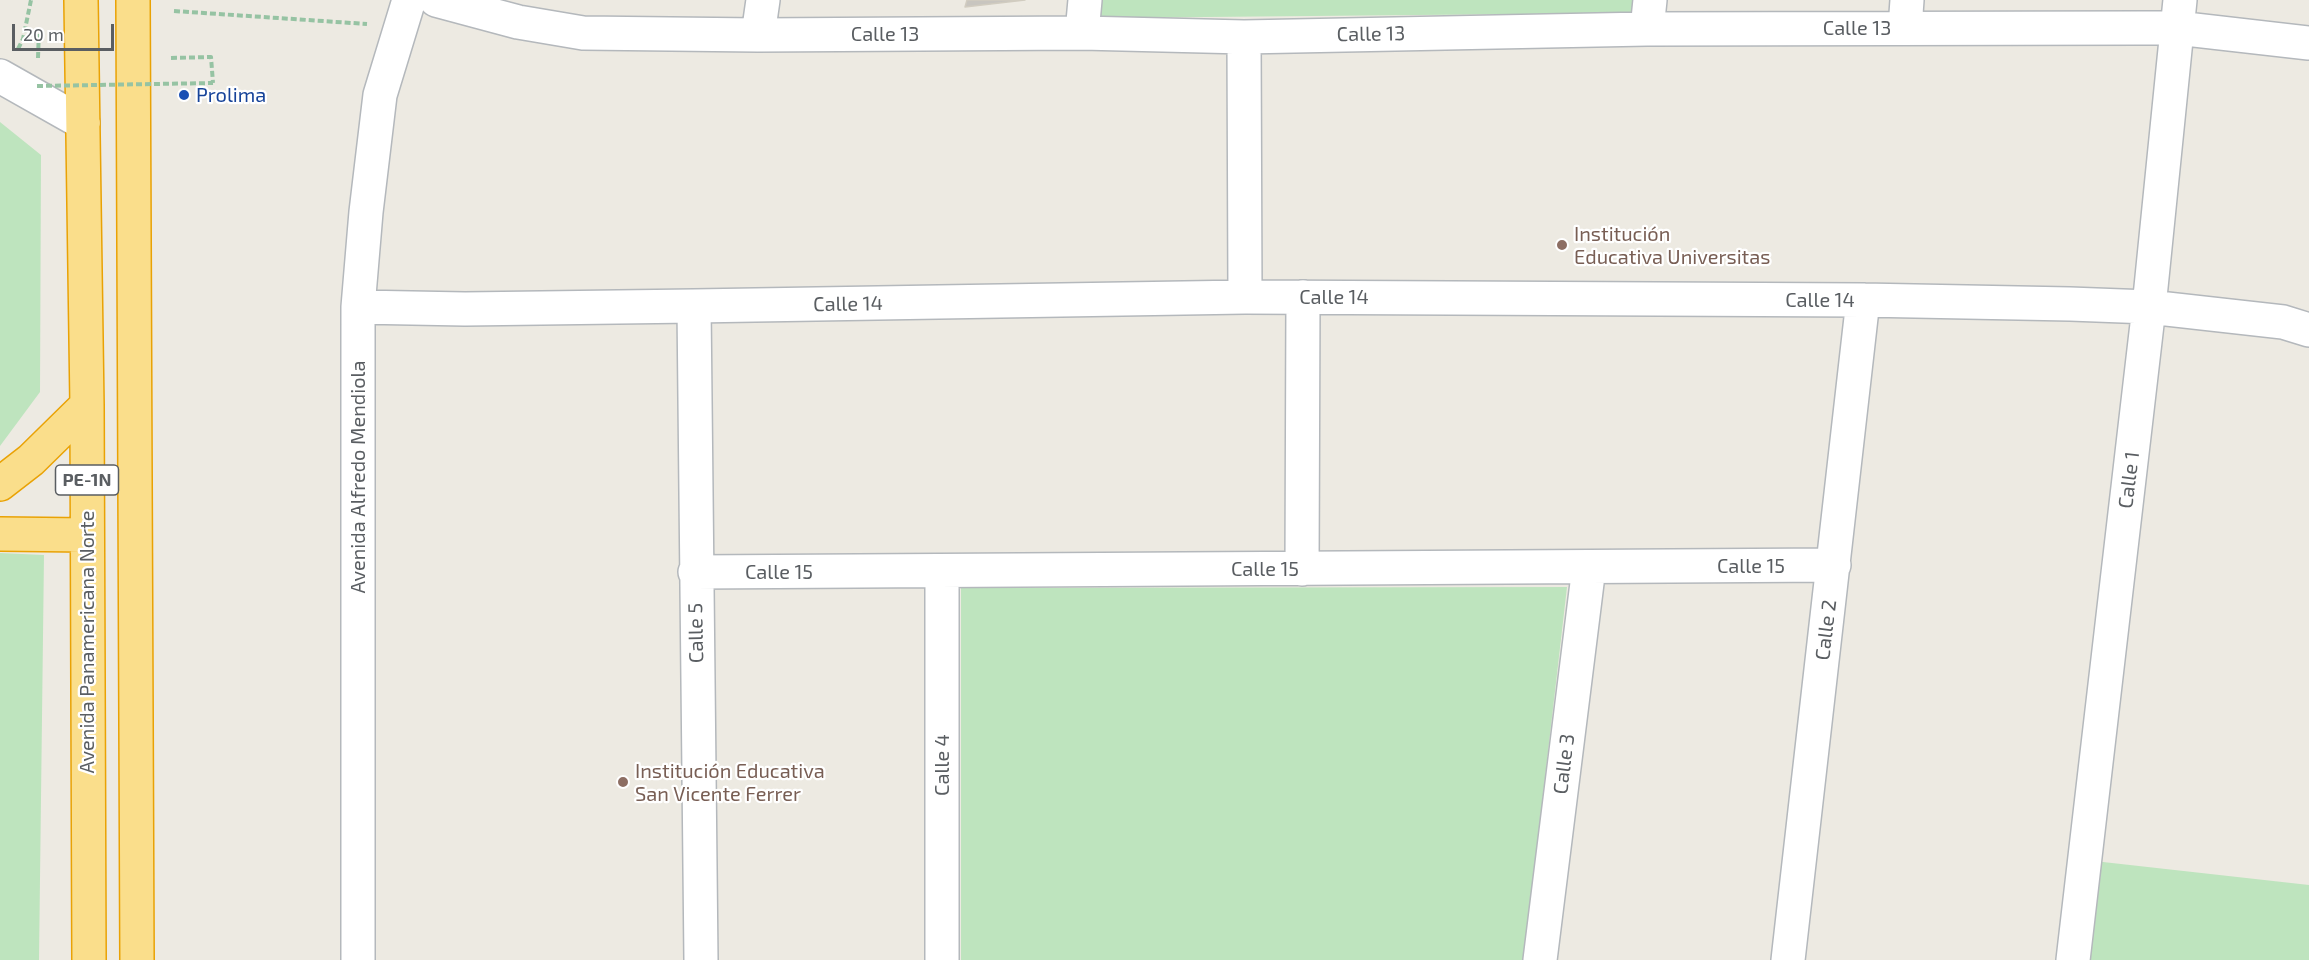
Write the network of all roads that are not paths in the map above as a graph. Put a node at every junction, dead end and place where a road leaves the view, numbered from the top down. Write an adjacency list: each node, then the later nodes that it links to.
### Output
1 (81, 0): 15 (highway, Avenida Panamericana Norte / PE-1N)
2 (133, 0): 33 (highway, PE-1N)
3 (409, 0): 20 (street, Avenida Alfredo Mendiola)
4 (436, 0): 11 (street, Calle 13)
5 (763, 0): 11 (street)
6 (1085, 0): 10 (street)
7 (1906, 14): 8 (street, Calle 13); 9 (street, Calle 13)
8 (2178, 14): 13 (street, Calle 13); 21 (street, Calle 1)
9 (1648, 15): 12 (street, Calle 13)
10 (1082, 33): 11 (street, Calle 13); 12 (street, Calle 13)
11 (758, 35)
12 (1244, 37): 16 (street)
13 (2309, 43)
14 (7, 67): 15 (street)
15 (83, 123): 23 (highway, Avenida Panamericana Norte / PE-1N)
16 (1245, 297): 17 (street, Calle 14); 19 (street, Calle 14)
17 (1303, 297): 18 (street, Calle 14); 29 (street)
18 (1863, 300): 21 (street, Calle 14); 27 (street, Calle 2)
19 (694, 306): 20 (street, Calle 14); 31 (street, Calle 5)
20 (358, 307): 34 (street, Avenida Alfredo Mendiola)
21 (2149, 307): 22 (street, Calle 14); 39 (street, Calle 1)
22 (2309, 330)
23 (87, 405): 24 (highway); 26 (highway, Avenida Panamericana Norte / PE-1N)
24 (0, 484)
25 (0, 534): 26 (highway)
26 (87, 536): 32 (highway, Avenida Panamericana Norte / PE-1N)
27 (1834, 565): 28 (street, Calle 15); 38 (street, Calle 2)
28 (1589, 567): 29 (street, Calle 15); 37 (street, Calle 3)
29 (1302, 569): 30 (street, Calle 15)
30 (942, 571): 31 (street, Calle 15); 36 (street, Calle 4)
31 (695, 572): 35 (street, Calle 5)
32 (88, 960)
33 (137, 960)
34 (358, 960)
35 (701, 960)
36 (942, 960)
37 (1540, 960)
38 (1788, 960)
39 (2073, 960)

